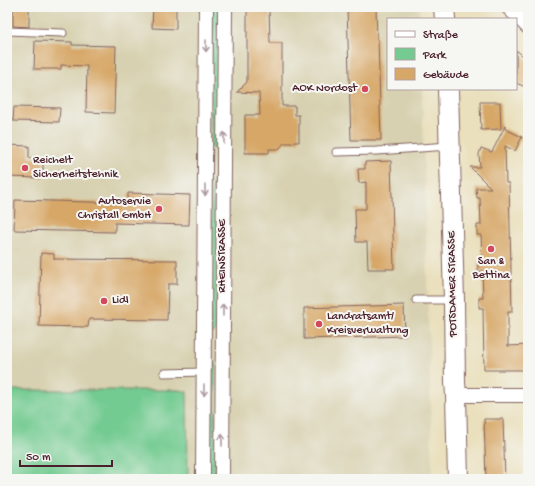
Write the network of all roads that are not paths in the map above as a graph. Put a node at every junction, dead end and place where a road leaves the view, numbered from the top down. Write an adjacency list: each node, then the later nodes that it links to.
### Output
1 (206, 7): 14 (street, RHEINSTRASSE, one-way to 14)
2 (225, 7): 15 (street, RHEINSTRASSE, one-way to 2)
3 (444, 7): 6 (street)
4 (455, 7): 7 (street)
5 (515, 9): 8 (street)
6 (445, 18)
7 (450, 18)
8 (528, 27)
9 (7, 31): 10 (lane)
10 (64, 33)
11 (448, 90): 12 (street, POTSDAMER STRASSE)
12 (450, 146): 13 (lane); 17 (street, POTSDAMER STRASSE)
13 (336, 152)
14 (205, 167): 15 (street); 18 (street, RHEINSTRASSE, one-way to 18)
15 (224, 167): 19 (street, RHEINSTRASSE, one-way to 15)
16 (416, 300): 17 (lane)
17 (454, 300): 22 (street, POTSDAMER STRASSE)
18 (204, 345): 19 (street); 20 (street, RHEINSTRASSE)
19 (222, 345): 25 (street, RHEINSTRASSE, one-way to 19)
20 (204, 372): 21 (lane); 24 (street, RHEINSTRASSE, one-way to 24)
21 (164, 373)
22 (456, 395): 23 (street); 26 (street, POTSDAMER STRASSE)
23 (528, 395)
24 (203, 479)
25 (222, 479)
26 (458, 479)

